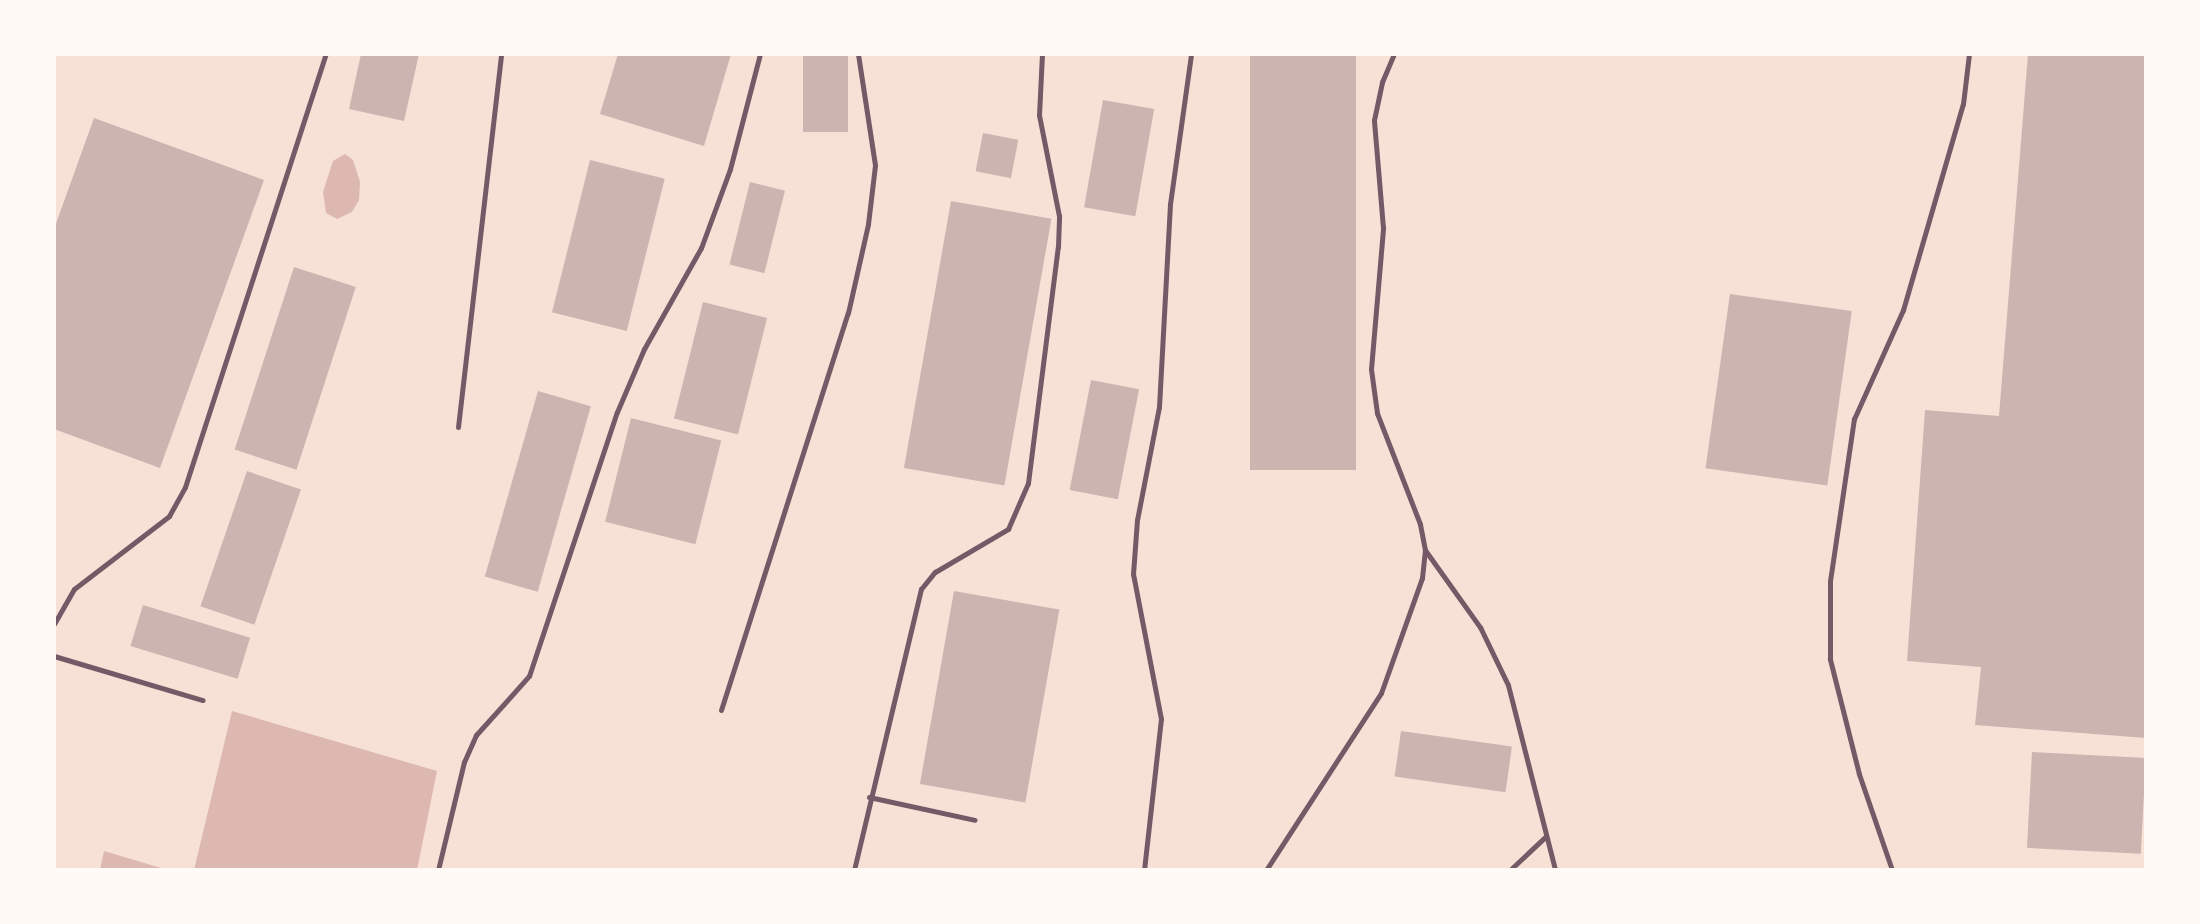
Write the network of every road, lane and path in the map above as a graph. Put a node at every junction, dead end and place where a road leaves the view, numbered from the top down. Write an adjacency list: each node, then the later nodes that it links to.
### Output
1 (326, 54): 11 (lane)
2 (501, 54): 9 (lane)
3 (760, 54): 18 (lane)
4 (858, 54): 14 (lane)
5 (1042, 54): 15 (lane)
6 (1191, 54): 20 (lane)
7 (1394, 54): 10 (lane)
8 (1969, 54): 24 (lane)
9 (458, 426)
10 (1425, 550): 17 (lane); 21 (lane)
11 (54, 624)
12 (54, 656): 13 (lane)
13 (203, 700)
14 (721, 710)
15 (869, 797): 16 (lane); 19 (lane)
16 (975, 820)
17 (1545, 837): 22 (lane); 23 (lane)
18 (438, 870)
19 (854, 870)
20 (1144, 870)
21 (1266, 870)
22 (1510, 870)
23 (1555, 870)
24 (1892, 870)

